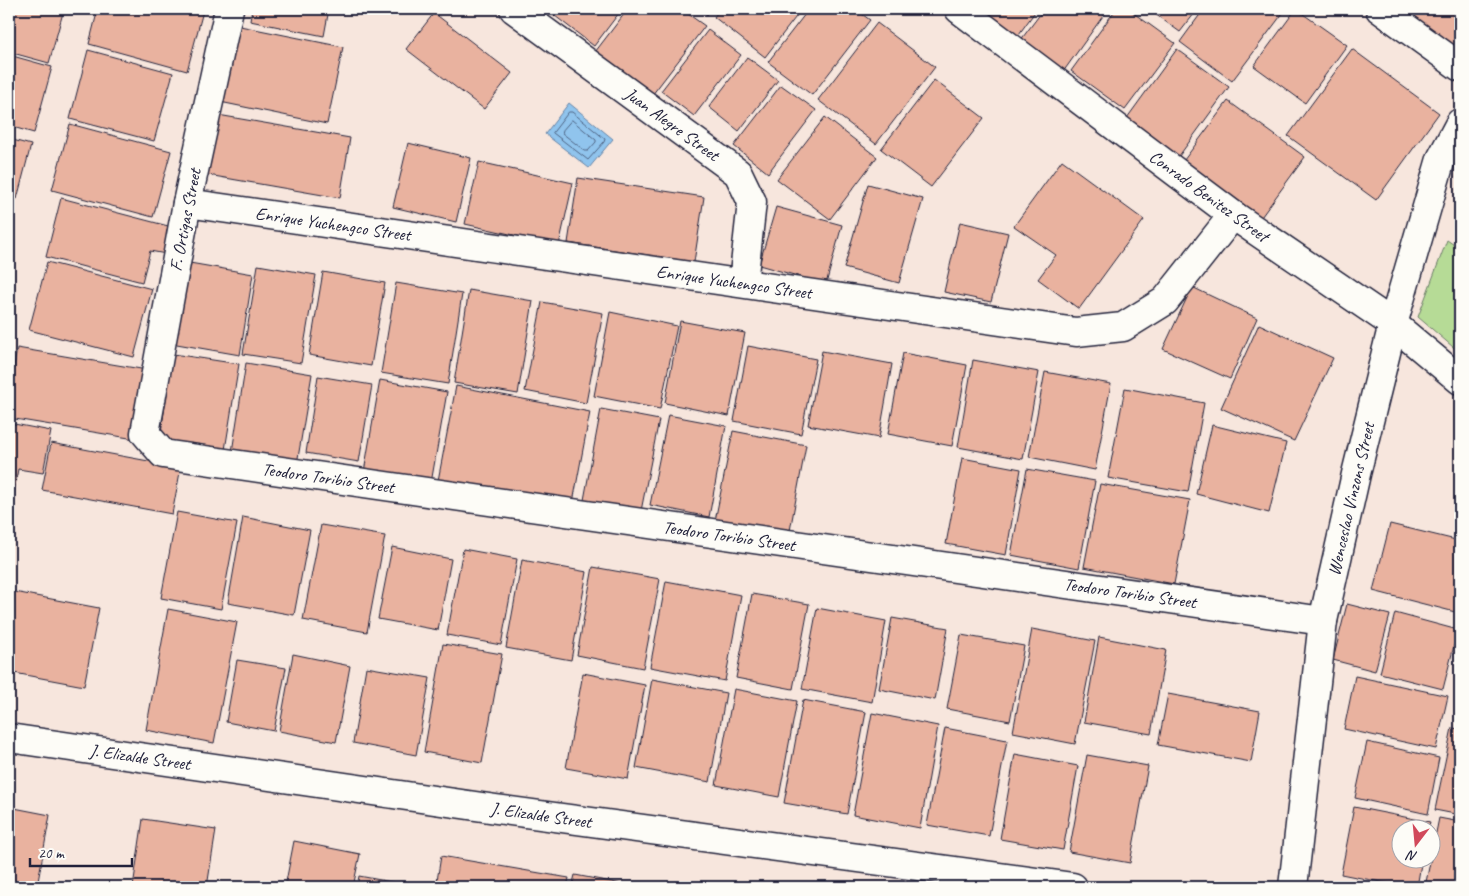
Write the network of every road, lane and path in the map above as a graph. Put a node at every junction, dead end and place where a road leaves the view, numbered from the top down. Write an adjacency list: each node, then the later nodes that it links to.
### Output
1 (229, 9): 7 (street, F. Ortigas Street)
2 (514, 9): 9 (street, Juan Alegre Street)
3 (959, 9): 8 (street, Conrado Benitez Street)
4 (1380, 9): 5 (street)
5 (1460, 67)
6 (1460, 122): 10 (street, Wenceslao Vinzons Street)
7 (187, 203): 9 (street, Enrique Yuchengco Street); 12 (street, F. Ortigas Street)
8 (1232, 215): 9 (street, Enrique Yuchengco Street); 10 (street, Conrado Benitez Street)
9 (743, 283)
10 (1393, 324): 11 (street, Conrado Benitez Street); 13 (street, Wenceslao Vinzons Street)
11 (1460, 380)
12 (145, 433): 13 (street, Teodoro Toribio Street)
13 (1323, 621): 16 (street, Wenceslao Vinzons Street)
14 (9, 738): 15 (street, J. Elizalde Street)
15 (1073, 887)
16 (1292, 887)

